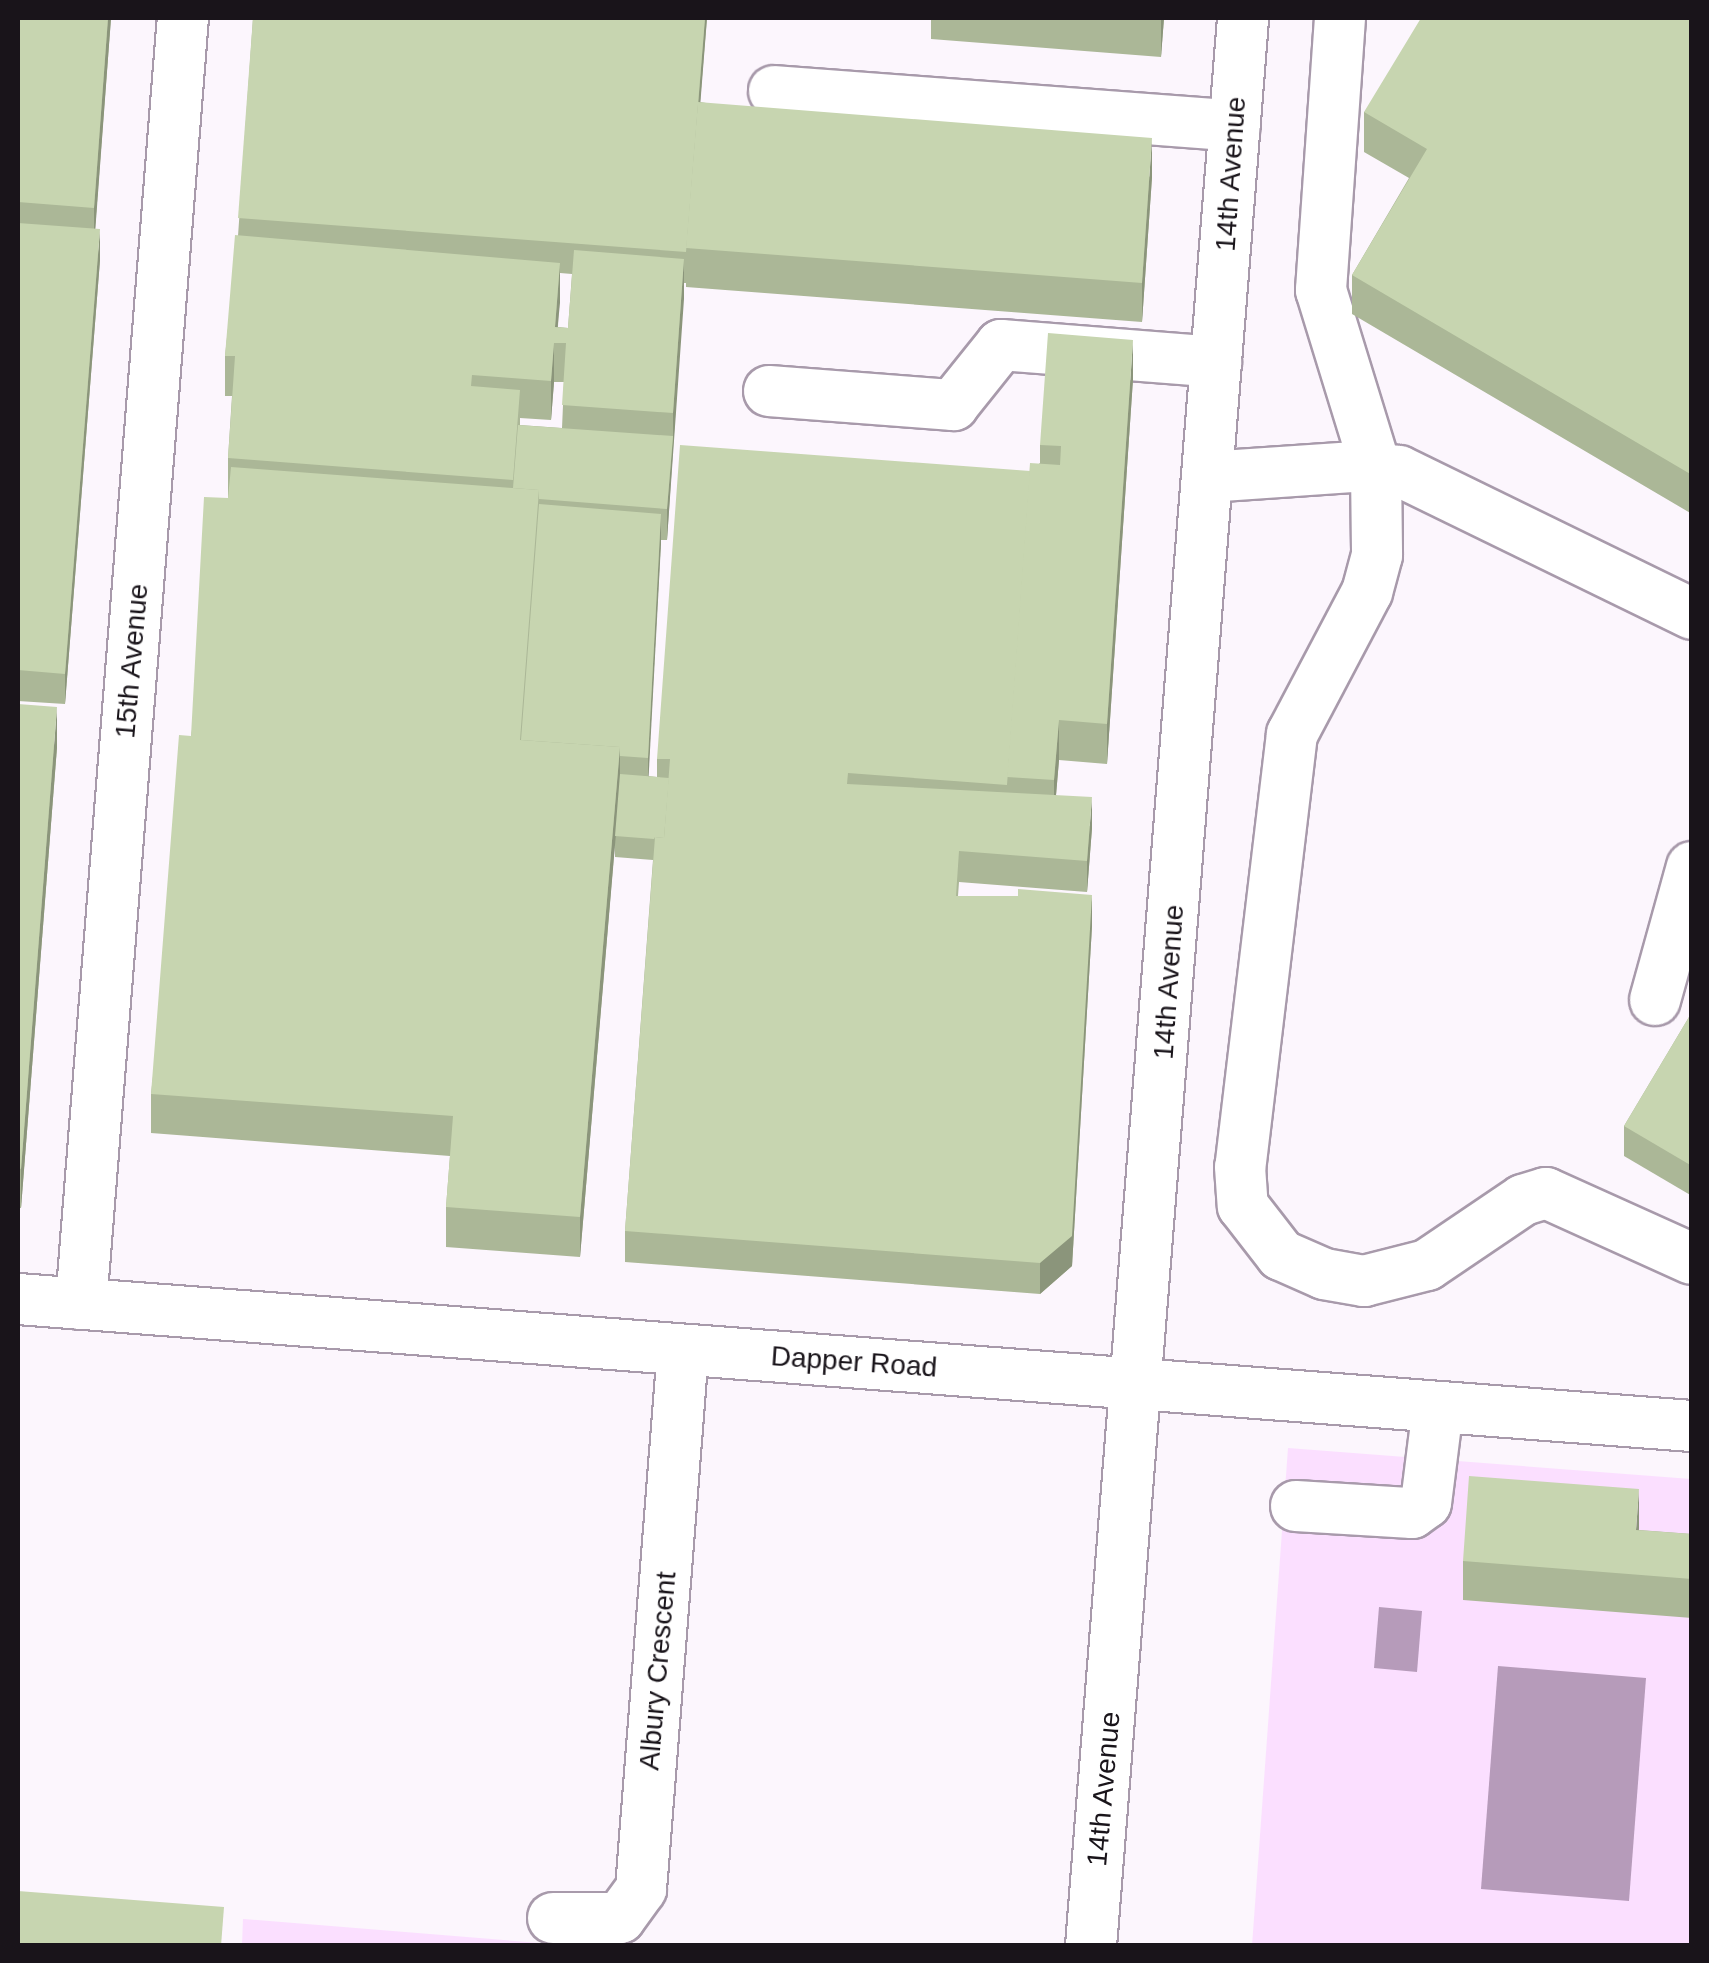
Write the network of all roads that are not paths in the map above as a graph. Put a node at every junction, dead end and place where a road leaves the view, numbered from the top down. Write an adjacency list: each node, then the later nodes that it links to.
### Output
1 (184, 18): 15 (street, 15th Avenue)
2 (1243, 18): 5 (street, 14th Avenue)
3 (1340, 18): 8 (street)
4 (774, 91): 5 (street)
5 (1235, 126): 6 (street, 14th Avenue)
6 (1216, 362): 7 (street); 9 (street, 14th Avenue)
7 (769, 391)
8 (1376, 469): 9 (street); 10 (street); 13 (street)
9 (1208, 478): 17 (street, 14th Avenue)
10 (1692, 614)
11 (1692, 867): 12 (street)
12 (1655, 1000)
13 (1692, 1258)
14 (18, 1298): 15 (street, Dapper Road)
15 (80, 1304): 16 (street, Dapper Road)
16 (684, 1350): 17 (street, Dapper Road); 21 (street, Albury Crescent)
17 (1137, 1383): 18 (street, Dapper Road); 22 (street, 14th Avenue)
18 (1438, 1408): 19 (street, Dapper Road); 20 (street)
19 (1692, 1426)
20 (1296, 1506)
21 (553, 1918)
22 (1091, 1946)

